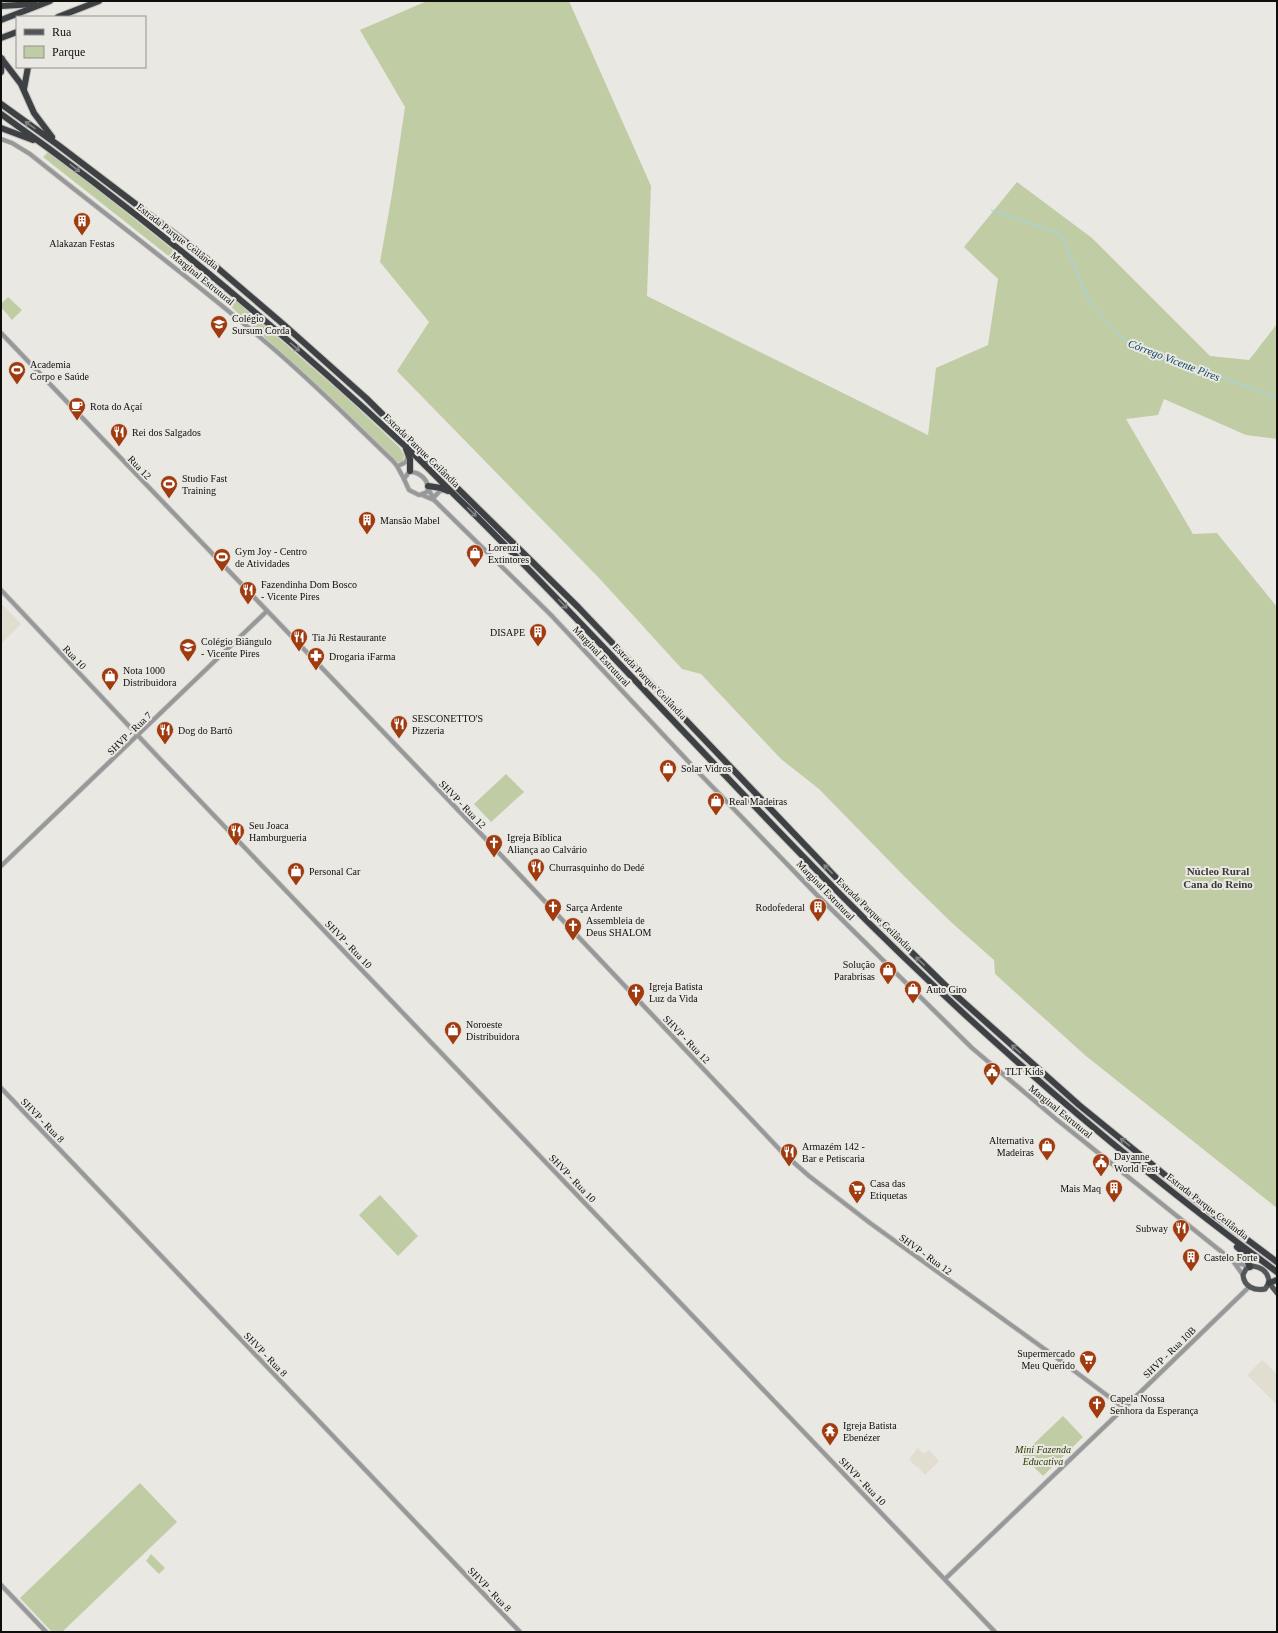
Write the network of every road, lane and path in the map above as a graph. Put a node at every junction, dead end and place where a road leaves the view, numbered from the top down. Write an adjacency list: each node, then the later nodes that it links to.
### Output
1 (99, 1): 4 (highway)
2 (48, 2): 3 (highway); 7 (highway)
3 (1, 6)
4 (72, 12): 5 (highway); 6 (highway)
5 (61, 16)
6 (67, 16)
7 (1, 20)
8 (16, 32): 9 (highway)
9 (1, 38)
10 (1, 59): 12 (highway); 13 (highway)
11 (28, 68): 13 (highway)
12 (1, 72)
13 (24, 89): 19 (highway)
14 (1, 104): 19 (highway, Estrada Parque Ceilândia, one-way to 14)
15 (1, 114): 18 (highway, Estrada Parque Ceilândia)
16 (1, 128): 18 (highway)
17 (1, 139): 23 (street, Marginal Estrutural)
18 (44, 144): 21 (highway, Estrada Parque Ceilândia, one-way to 21)
19 (58, 145): 39 (highway, Estrada Parque Ceilândia, one-way to 19)
20 (1, 333): 32 (street, Rua 12)
21 (405, 445): 22 (highway); 29 (highway, Estrada Parque Ceilândia)
22 (408, 452): 23 (street); 24 (highway)
23 (398, 466): 24 (street, Marginal Estrutural); 25 (street, Marginal Estrutural)
24 (409, 472): 25 (street); 26 (street)
25 (404, 479): 28 (street)
26 (428, 487): 27 (highway); 28 (street); 30 (street, Marginal Estrutural)
27 (446, 490): 29 (highway); 30 (street)
28 (422, 495): 30 (street, Marginal Estrutural)
29 (455, 495): 36 (highway, Estrada Parque Ceilândia, one-way to 36)
30 (434, 499): 38 (street, Marginal Estrutural)
31 (1, 590): 33 (street, Rua 10)
32 (267, 611): 33 (street, SHVP - Rua 7); 49 (street, SHVP - Rua 12)
33 (138, 735): 34 (street, SHVP - Rua 7); 50 (street, SHVP - Rua 10)
34 (1, 866)
35 (1, 1088): 53 (street, SHVP - Rua 8)
36 (1216, 1227): 37 (highway); 42 (highway, Estrada Parque Ceilândia)
37 (1242, 1251): 40 (street); 41 (highway)
38 (1233, 1262): 40 (street, Marginal Estrutural); 43 (street, Marginal Estrutural)
39 (1277, 1262)
40 (1240, 1264): 41 (street, Marginal Estrutural)
41 (1249, 1267): 43 (main road); 45 (main road)
42 (1277, 1272)
43 (1243, 1276): 46 (main road)
44 (1277, 1280): 45 (highway)
45 (1269, 1283): 47 (main road); 48 (main road)
46 (1249, 1287): 47 (main road); 49 (street, SHVP - Rua 10B)
47 (1265, 1289): 48 (main road)
48 (1277, 1293)
49 (1124, 1408): 50 (street, SHVP - Rua 10B)
50 (945, 1579): 54 (street, SHVP - Rua 10)
51 (1, 1585): 52 (street)
52 (46, 1632)
53 (520, 1632)
54 (996, 1632)

